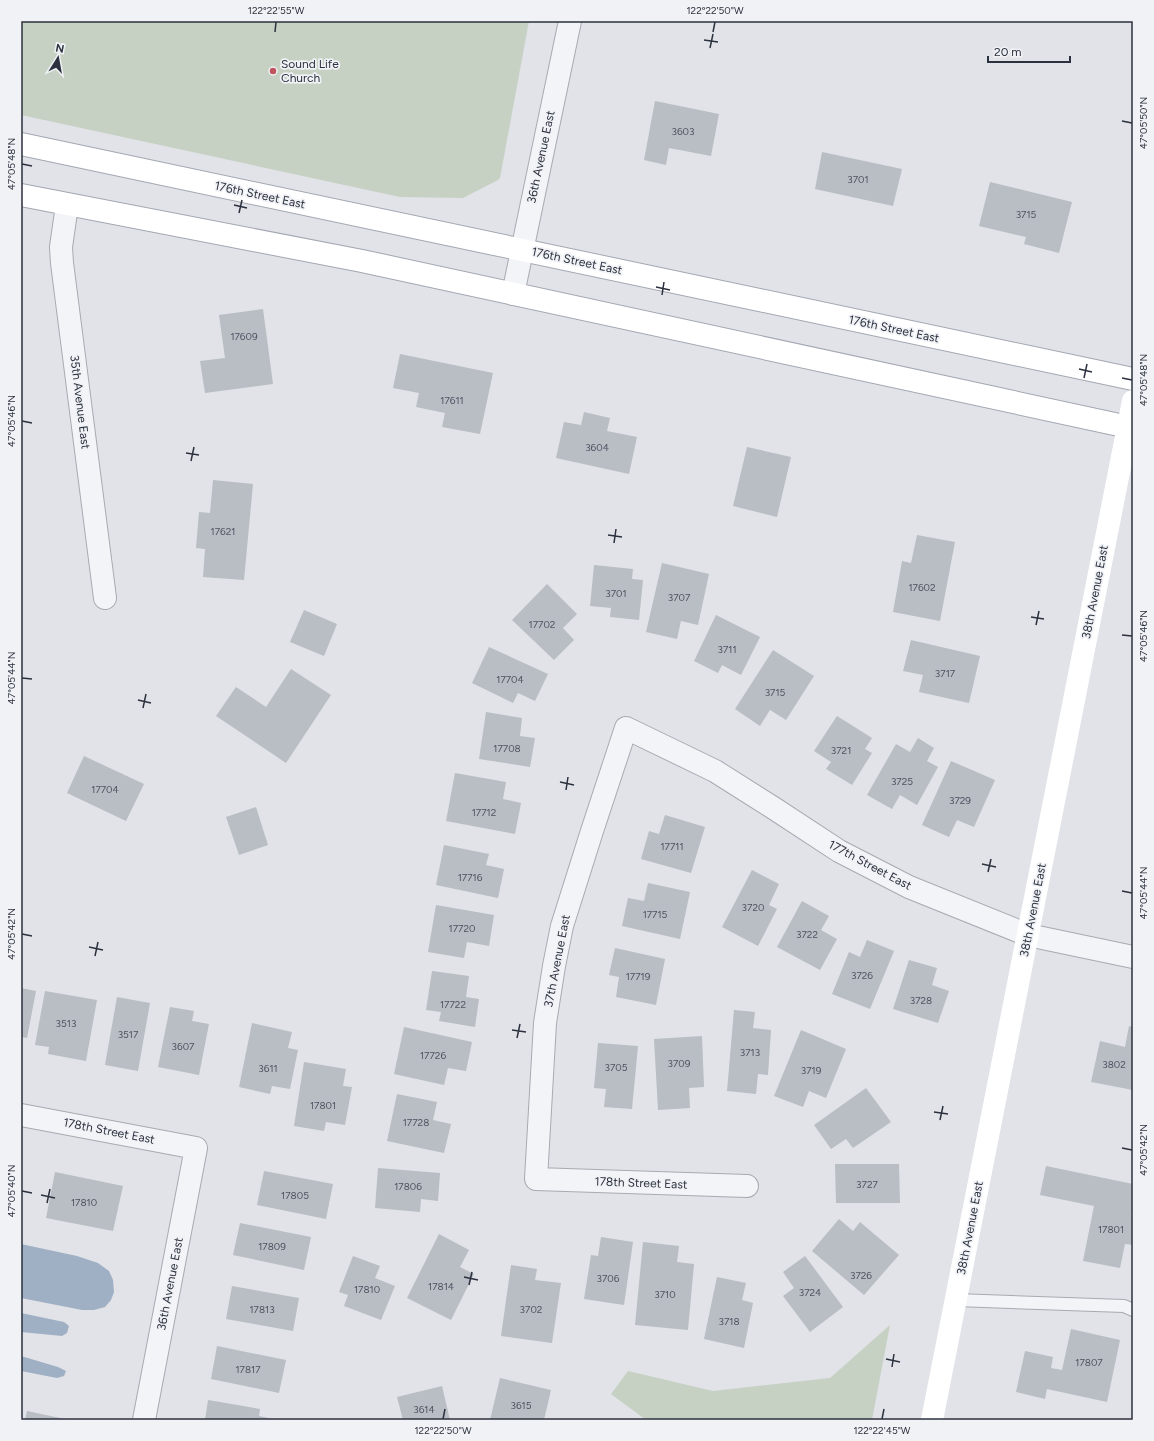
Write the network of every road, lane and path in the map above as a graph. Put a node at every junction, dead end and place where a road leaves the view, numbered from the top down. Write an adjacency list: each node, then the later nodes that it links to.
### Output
1 (570, 21): 5 (street, 36th Avenue East)
2 (21, 144): 5 (main road, 176th Street East)
3 (21, 196): 4 (main road)
4 (67, 205): 6 (main road); 10 (street, 35th Avenue East)
5 (522, 250): 6 (street, 36th Avenue East); 7 (main road, 176th Street East)
6 (513, 294): 9 (main road)
7 (1133, 379)
8 (1133, 401): 9 (main road, 38th Avenue East)
9 (1130, 428): 12 (main road, 38th Avenue East)
10 (105, 598)
11 (626, 728): 12 (street, 177th Street East); 16 (street, 37th Avenue East)
12 (1028, 935): 13 (street, 177th Street East); 18 (main road, 38th Avenue East)
13 (1133, 957)
14 (21, 1114): 15 (street, 178th Street East)
15 (196, 1148): 20 (street, 36th Avenue East)
16 (536, 1179): 17 (street, 178th Street East)
17 (747, 1186)
18 (956, 1300): 19 (lane); 21 (main road, 38th Avenue East)
19 (1133, 1310)
20 (144, 1420)
21 (932, 1420)

